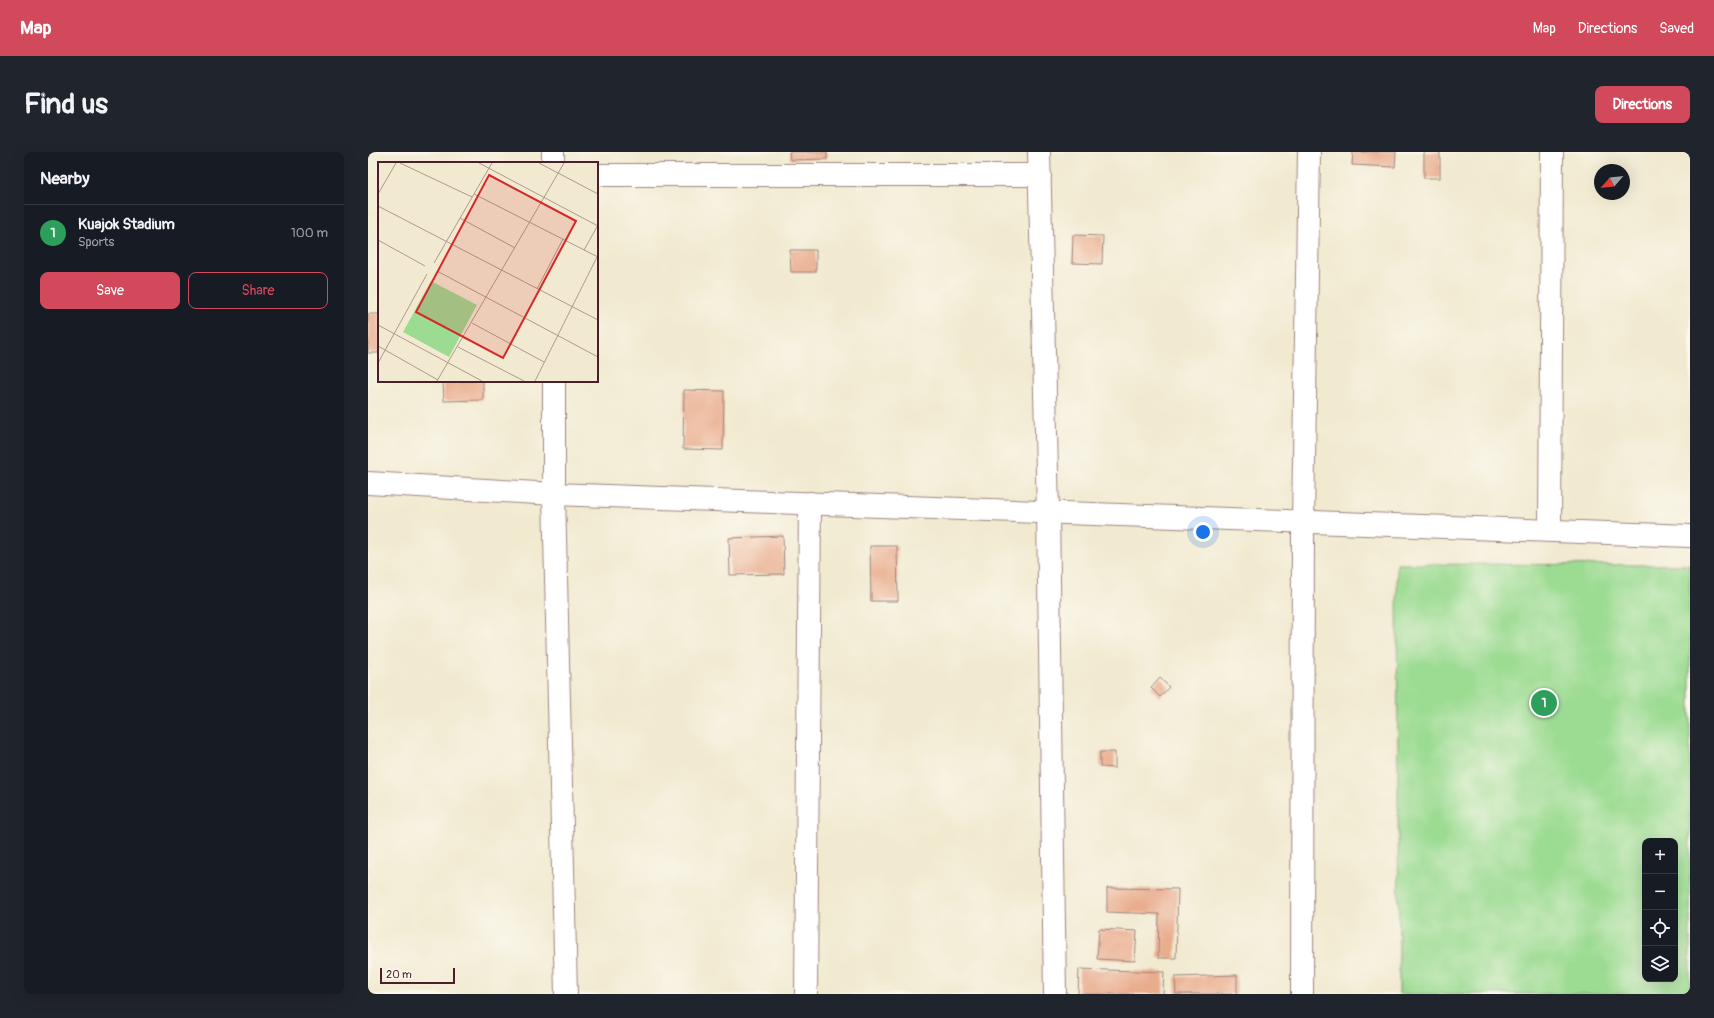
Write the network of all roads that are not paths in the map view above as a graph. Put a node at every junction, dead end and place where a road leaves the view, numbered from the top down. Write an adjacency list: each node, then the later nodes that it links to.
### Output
1 (1039, 152): 5 (street)
2 (1309, 152): 11 (street)
3 (1552, 152): 12 (street)
4 (598, 175): 5 (street)
5 (1040, 175): 10 (street)
6 (554, 382): 8 (street)
7 (368, 483): 8 (street)
8 (554, 494): 9 (street); 14 (street)
9 (810, 503): 10 (street); 15 (street)
10 (1048, 512): 11 (street); 16 (street)
11 (1303, 521): 12 (street); 17 (street)
12 (1550, 530): 13 (street)
13 (1690, 536)
14 (566, 994)
15 (806, 994)
16 (1055, 994)
17 (1302, 994)

